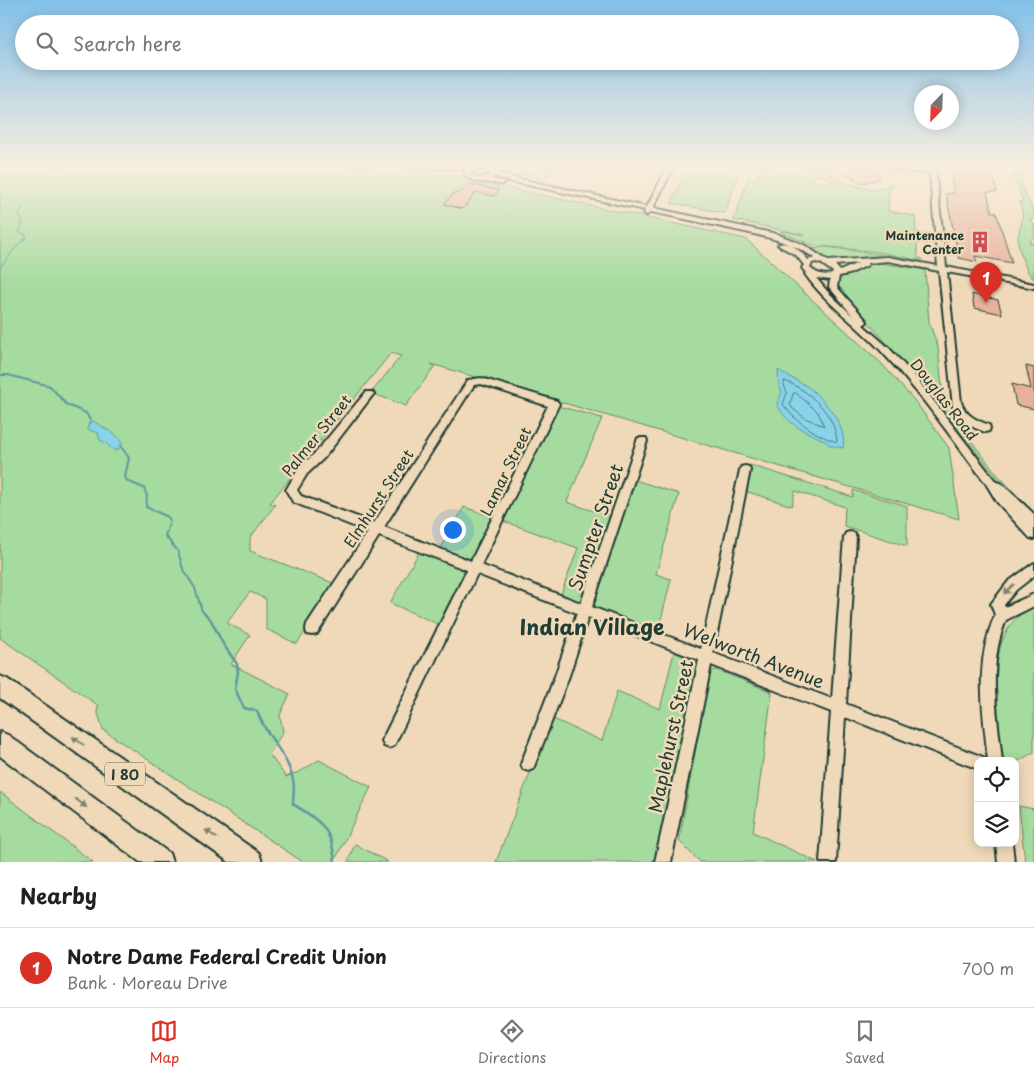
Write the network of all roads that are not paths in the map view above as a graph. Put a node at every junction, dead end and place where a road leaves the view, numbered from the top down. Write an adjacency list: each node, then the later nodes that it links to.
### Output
1 (625, 206): 5 (street, Douglas Road)
2 (628, 206): 5 (street, Douglas Road)
3 (651, 206): 5 (street)
4 (936, 206): 9 (street)
5 (649, 211): 7 (street, Douglas Road); 8 (street, Douglas Road)
6 (872, 259): 7 (street); 9 (street); 10 (street)
7 (826, 262): 8 (street); 10 (street, Douglas Road)
8 (807, 267): 10 (street); 12 (street, Douglas Road)
9 (942, 269): 11 (street); 15 (street)
10 (836, 275): 12 (street, Douglas Road)
11 (1034, 286)
12 (875, 339): 18 (street, Douglas Road)
13 (469, 384): 21 (street, Elmhurst Street); 24 (street, Lamar Street)
14 (369, 394): 19 (street, Palmer Street)
15 (986, 428)
16 (642, 441): 27 (street, Sumpter Street)
17 (745, 470): 30 (street, Maplehurst Street)
18 (989, 479): 20 (street, Douglas Road); 22 (street, Douglas Road)
19 (294, 497): 21 (street, Welworth Avenue)
20 (1034, 521)
21 (376, 530): 24 (street, Welworth Avenue); 29 (street, Elmhurst Street)
22 (1034, 534)
23 (850, 537): 32 (street)
24 (475, 567): 27 (street, Welworth Avenue); 33 (street, Lamar Street)
25 (1034, 569): 28 (street, one-way to 28)
26 (1034, 600): 28 (street)
27 (585, 611): 30 (street, Welworth Avenue); 37 (street, Sumpter Street)
28 (1001, 615): 35 (street)
29 (312, 629)
30 (706, 657): 32 (street, Welworth Avenue); 41 (street, Maplehurst Street)
31 (0, 686): 40 (highway, I 80, one-way to 31)
32 (839, 708): 36 (street, Welworth Avenue); 42 (street)
33 (389, 741)
34 (0, 743): 39 (highway, one-way to 39)
35 (996, 757)
36 (974, 760)
37 (528, 764)
38 (1004, 847): 43 (street)
39 (160, 862)
40 (250, 862)
41 (663, 862)
42 (828, 862)
43 (1006, 862)

